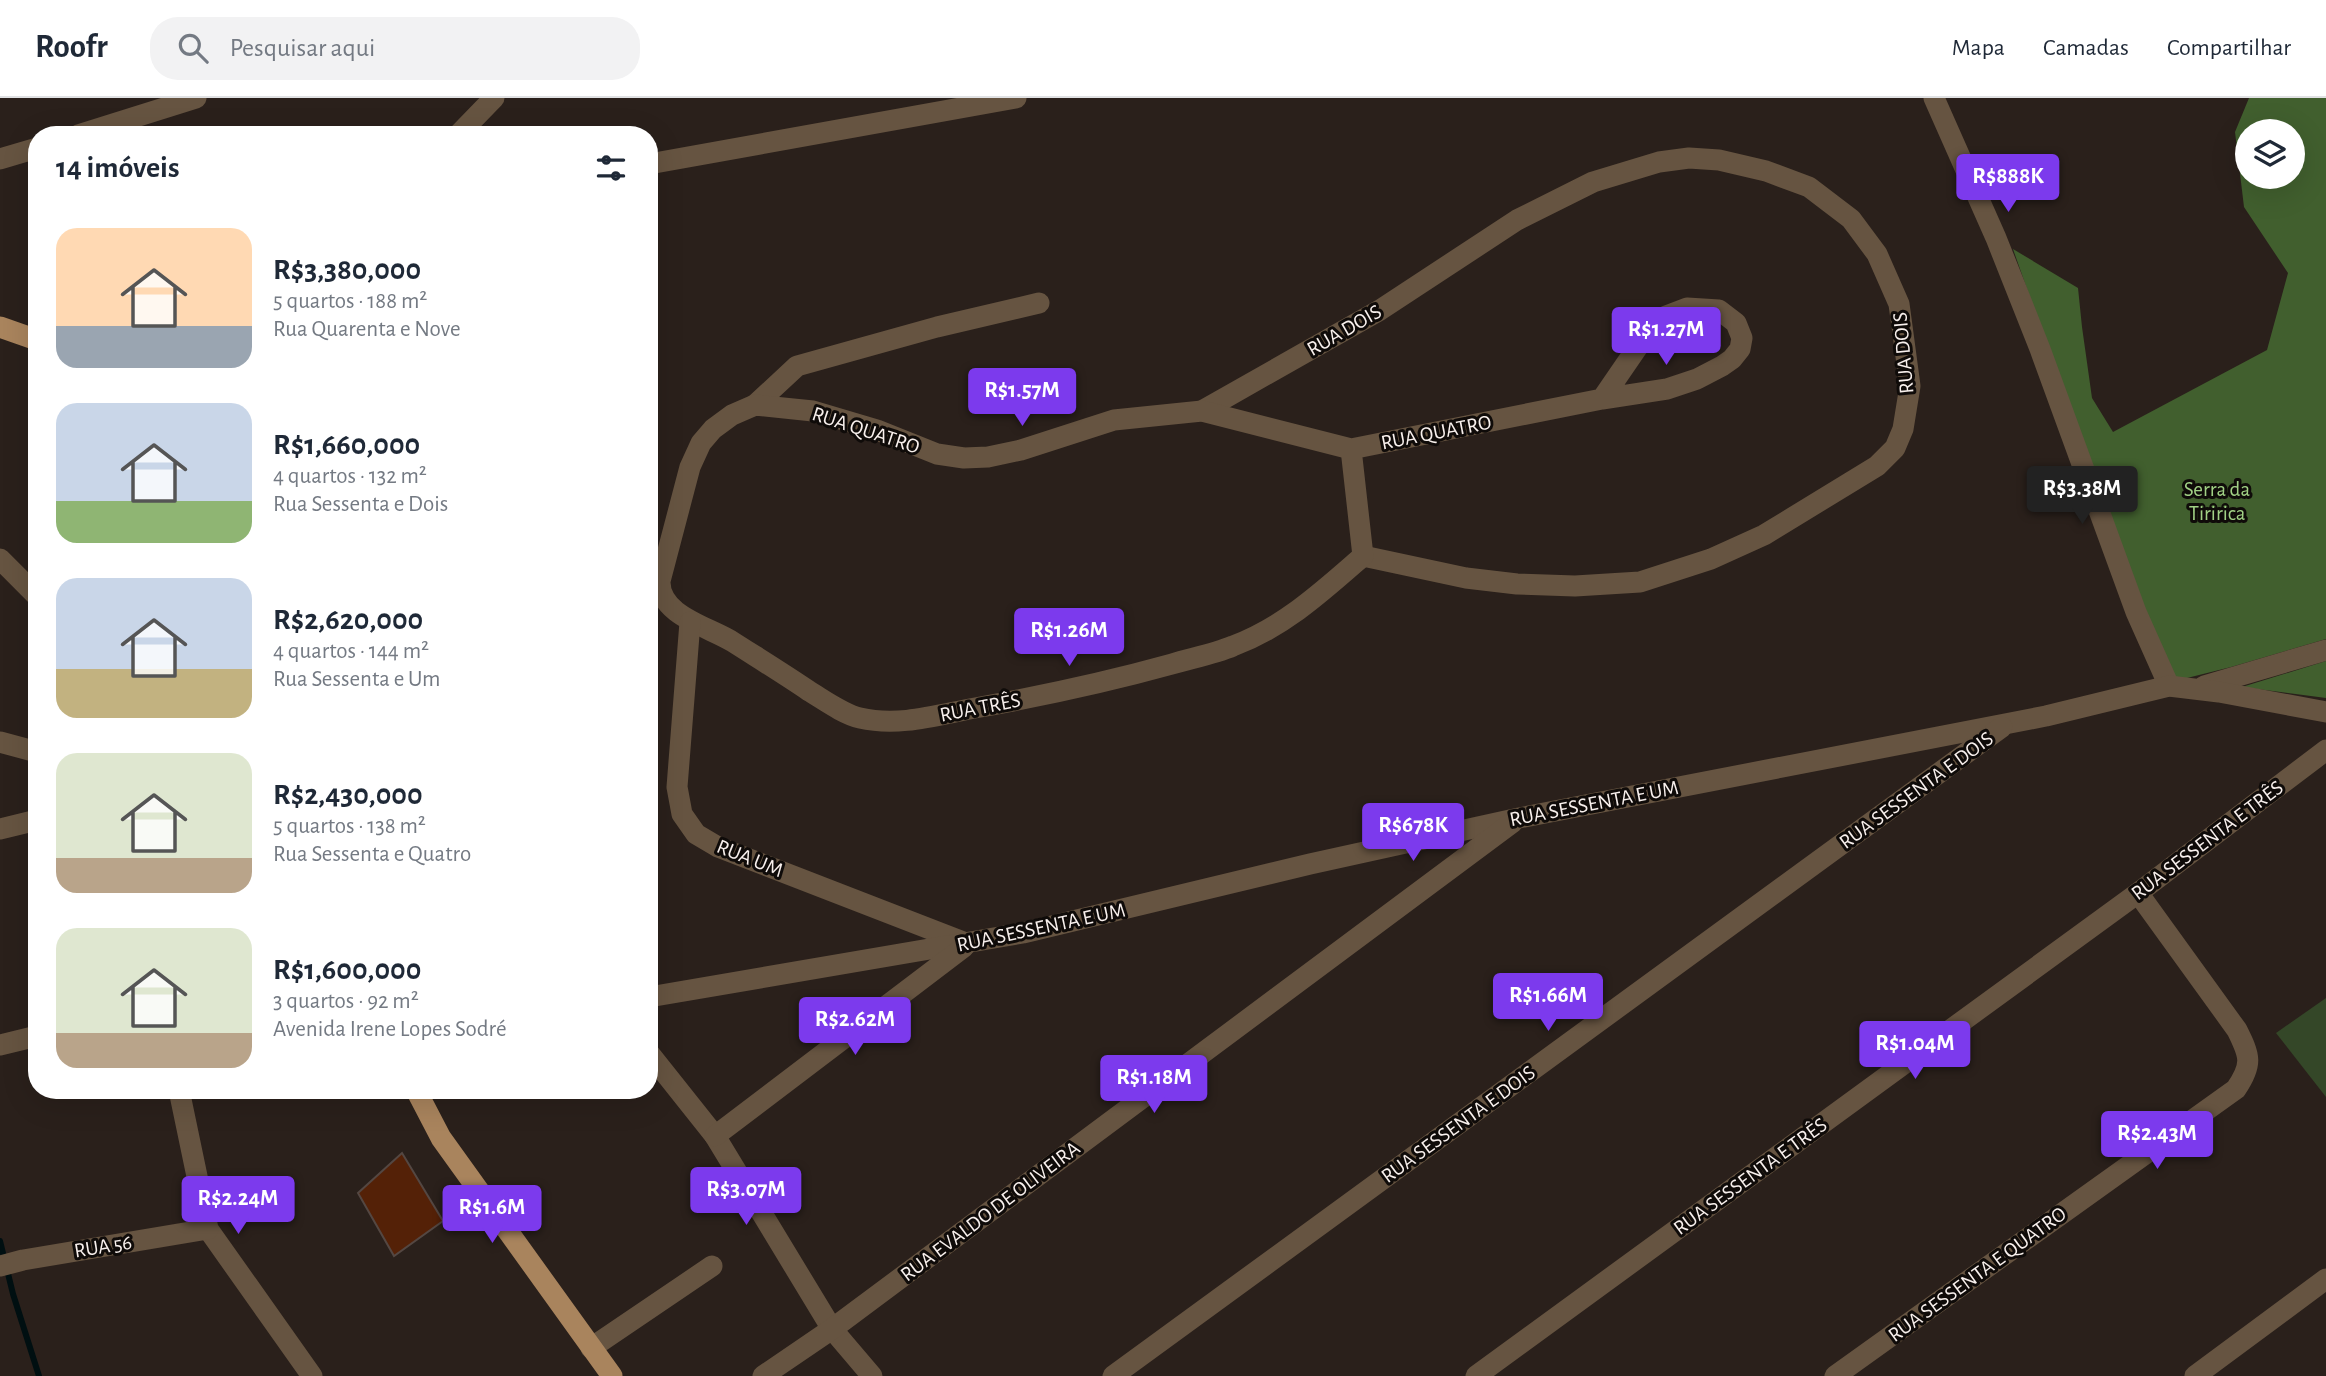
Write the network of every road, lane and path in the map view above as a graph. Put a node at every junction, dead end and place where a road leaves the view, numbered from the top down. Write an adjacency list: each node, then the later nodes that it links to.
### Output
1 (196, 98): 5 (street)
2 (494, 98): 6 (street)
3 (1016, 98): 9 (street)
4 (1934, 98): 22 (street)
5 (107, 126)
6 (467, 126)
7 (28, 151): 8 (street)
8 (0, 159)
9 (658, 162)
10 (1040, 303): 14 (street)
11 (0, 327): 12 (main road)
12 (28, 337)
13 (1602, 399): 13 (street, RUA QUATRO); 16 (street, RUA QUATRO)
14 (755, 405): 15 (street, RUA QUATRO); 20 (street)
15 (1202, 411): 16 (street, RUA QUATRO); 17 (street, RUA DOIS)
16 (1350, 449): 17 (street)
17 (1363, 556): 20 (street, RUA TRÊS)
18 (0, 559): 19 (street)
19 (28, 587)
20 (690, 622): 33 (street, RUA UM)
21 (2326, 650): 23 (street)
22 (2169, 686): 23 (street); 25 (street, RUA SESSENTA E UM)
23 (2193, 689): 24 (street)
24 (2326, 712)
25 (2007, 724): 29 (street, RUA SESSENTA E UM); 51 (street, RUA SESSENTA E DOIS)
26 (0, 742): 27 (street)
27 (28, 750)
28 (2326, 750): 32 (street, RUA SESSENTA E TRÊS)
29 (1519, 818): 33 (street, RUA SESSENTA E UM); 45 (street, RUA EVALDO DE OLIVEIRA)
30 (28, 822): 31 (street)
31 (0, 829)
32 (2138, 893): 52 (street, RUA SESSENTA E TRÊS); 53 (street, RUA SESSENTA E QUATRO)
33 (969, 944): 34 (street, RUA SESSENTA E UM); 40 (street)
34 (658, 996)
35 (28, 1038): 36 (street)
36 (0, 1045)
37 (658, 1064): 40 (street)
38 (181, 1099): 41 (street)
39 (421, 1099): 46 (main road)
40 (715, 1136): 45 (street)
41 (208, 1229): 42 (street, RUA 56); 47 (street)
42 (0, 1266)
43 (712, 1266): 46 (street)
44 (2326, 1279): 54 (street)
45 (832, 1329): 49 (street, RUA EVALDO DE OLIVEIRA); 50 (street)
46 (591, 1348): 48 (main road)
47 (312, 1376)
48 (612, 1376)
49 (763, 1376)
50 (872, 1376)
51 (1113, 1376)
52 (1476, 1376)
53 (1835, 1376)
54 (2195, 1376)

